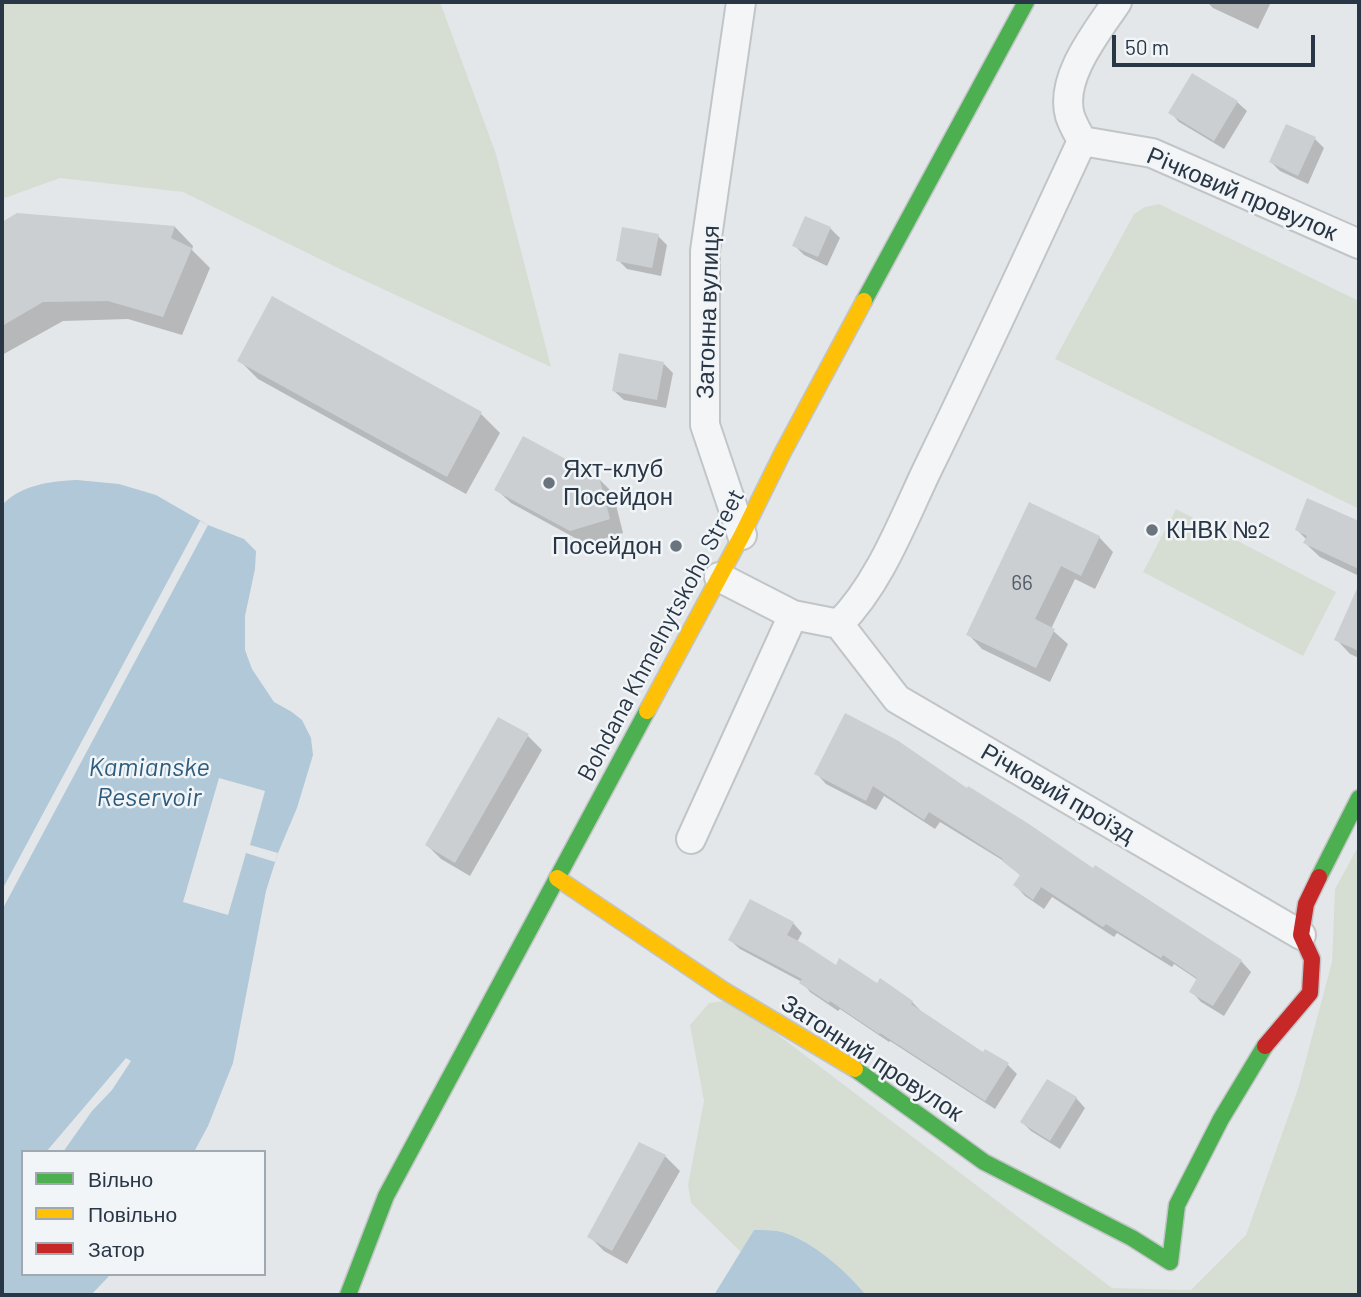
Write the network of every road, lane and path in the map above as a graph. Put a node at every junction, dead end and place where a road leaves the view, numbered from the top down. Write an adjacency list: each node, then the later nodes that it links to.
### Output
1 (741, 2): 6 (street, Затонна вулиця)
2 (1026, 2): 6 (main road, Bohdana Khmelnytskoho Street)
3 (1116, 2): 4 (street)
4 (1082, 141): 5 (street, Річковий провулок); 9 (street)
5 (1359, 244)
6 (742, 535): 7 (main road, Bohdana Khmelnytskoho Street)
7 (719, 577): 8 (street); 12 (main road, Bohdana Khmelnytskoho Street)
8 (793, 615): 9 (street); 11 (street)
9 (839, 624): 13 (street, Річковий проїзд)
10 (1359, 798): 13 (main road)
11 (691, 839)
12 (557, 878): 13 (main road, Затонний провулок); 14 (main road, Bohdana Khmelnytskoho Street)
13 (1301, 935)
14 (348, 1295)

